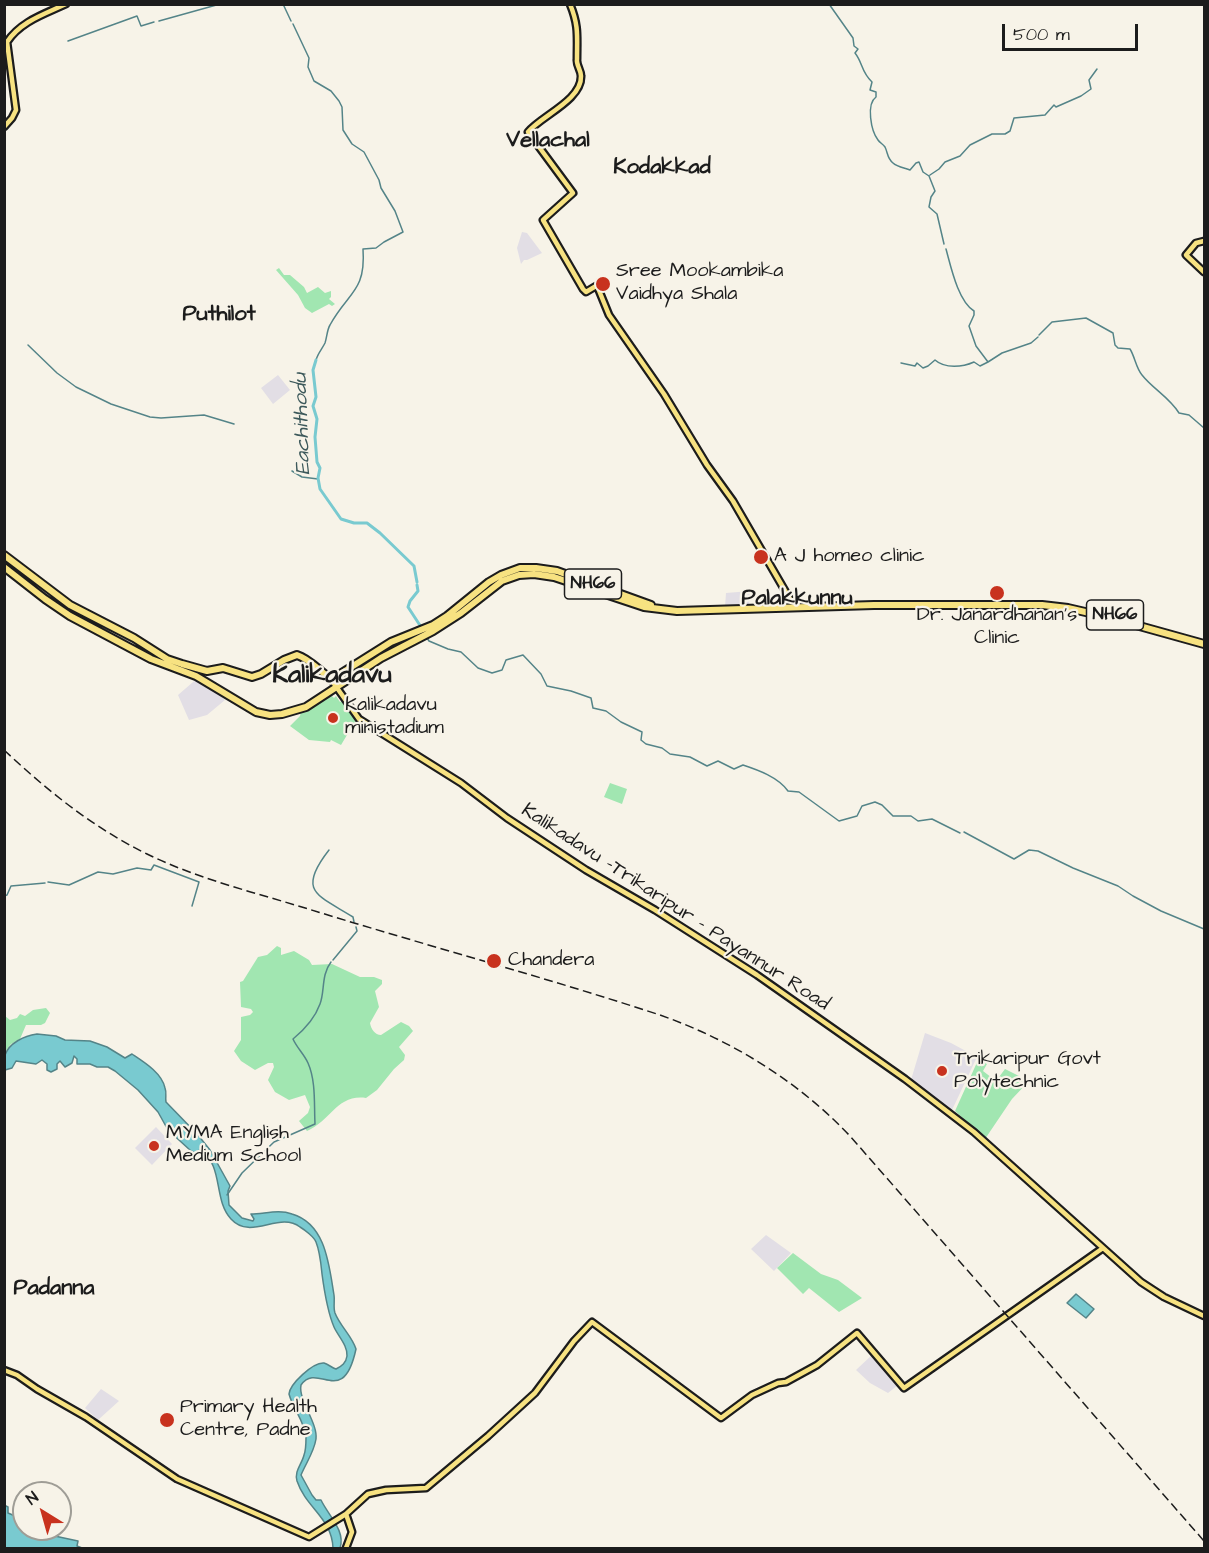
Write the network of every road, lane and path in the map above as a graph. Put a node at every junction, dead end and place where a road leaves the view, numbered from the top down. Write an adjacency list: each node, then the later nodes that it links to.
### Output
1 (66, 4): 3 (main road)
2 (570, 4): 9 (main road)
3 (4, 127)
4 (1204, 241): 5 (main road)
5 (1204, 272)
6 (4, 555): 11 (highway)
7 (4, 567): 12 (highway, NH66)
8 (1023, 603): 9 (highway, NH66); 10 (highway, NH66); 10 (highway, NH66)
9 (792, 605): 11 (highway, NH66); 12 (highway, NH66)
10 (1204, 642)
11 (330, 678): 12 (main road, Kalikadavu -Trikaripur - Payannur Road)
12 (337, 688): 13 (main road, Kalikadavu -Trikaripur - Payannur Road)
13 (1103, 1248): 14 (main road, Kalikadavu -Trikaripur - Payannur Road); 16 (main road)
14 (1204, 1316)
15 (4, 1370): 16 (main road)
16 (346, 1514): 17 (main road)
17 (346, 1548)

